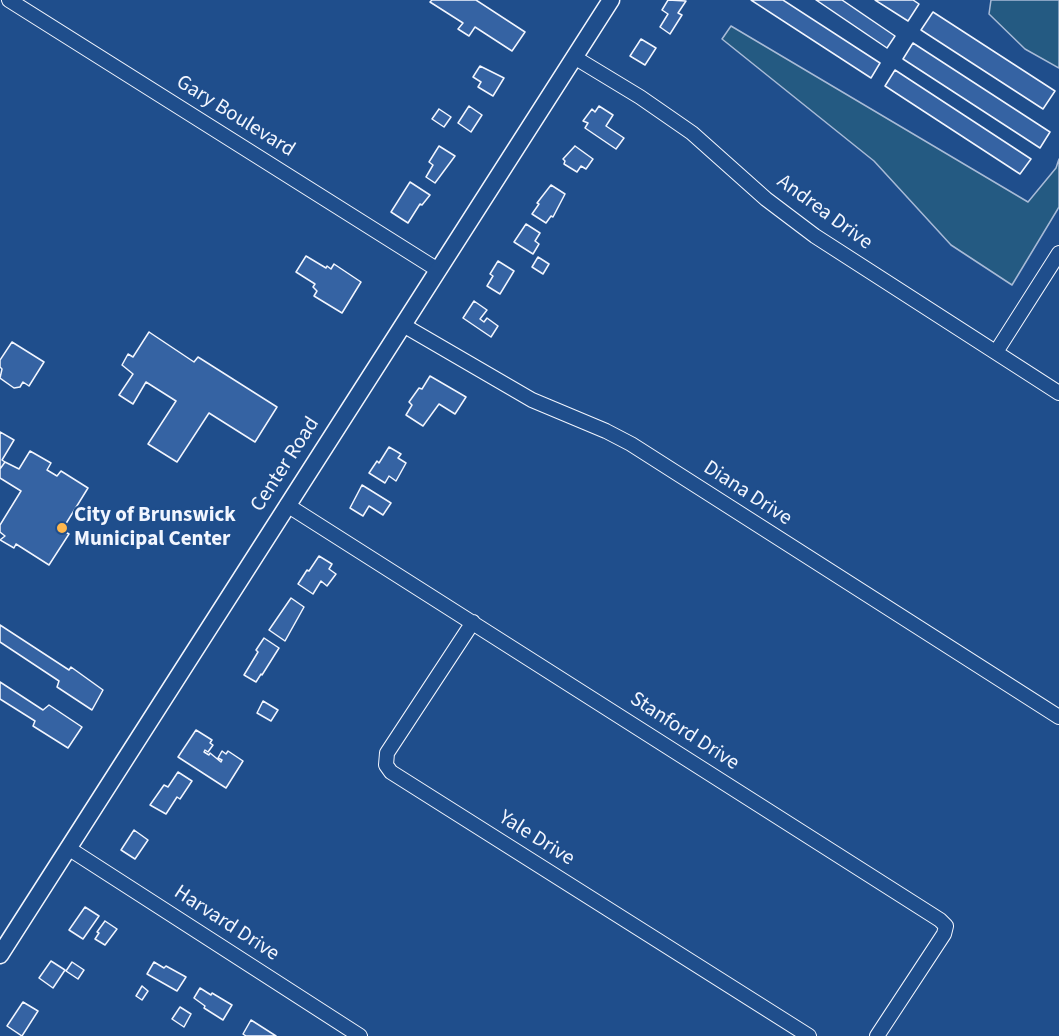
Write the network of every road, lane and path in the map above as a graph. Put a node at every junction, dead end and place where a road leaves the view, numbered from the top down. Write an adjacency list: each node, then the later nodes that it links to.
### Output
1 (9, 0): 5 (street, Gary Boulevard)
2 (611, 0): 3 (main road, Center Road)
3 (574, 57): 5 (main road, Center Road); 7 (street, Andrea Drive)
4 (1059, 253): 7 (street)
5 (438, 270): 6 (main road, Center Road)
6 (403, 325): 9 (main road, Center Road); 11 (street, Diana Drive)
7 (996, 352): 8 (street, Andrea Drive)
8 (1059, 393)
9 (287, 505): 10 (street, Stanford Drive); 12 (main road, Center Road)
10 (472, 622): 15 (street, Yale Drive); 16 (street, Stanford Drive)
11 (1059, 717)
12 (68, 848): 13 (main road, Center Road); 14 (street, Harvard Drive)
13 (0, 955)
14 (360, 1036)
15 (809, 1036)
16 (877, 1036)

